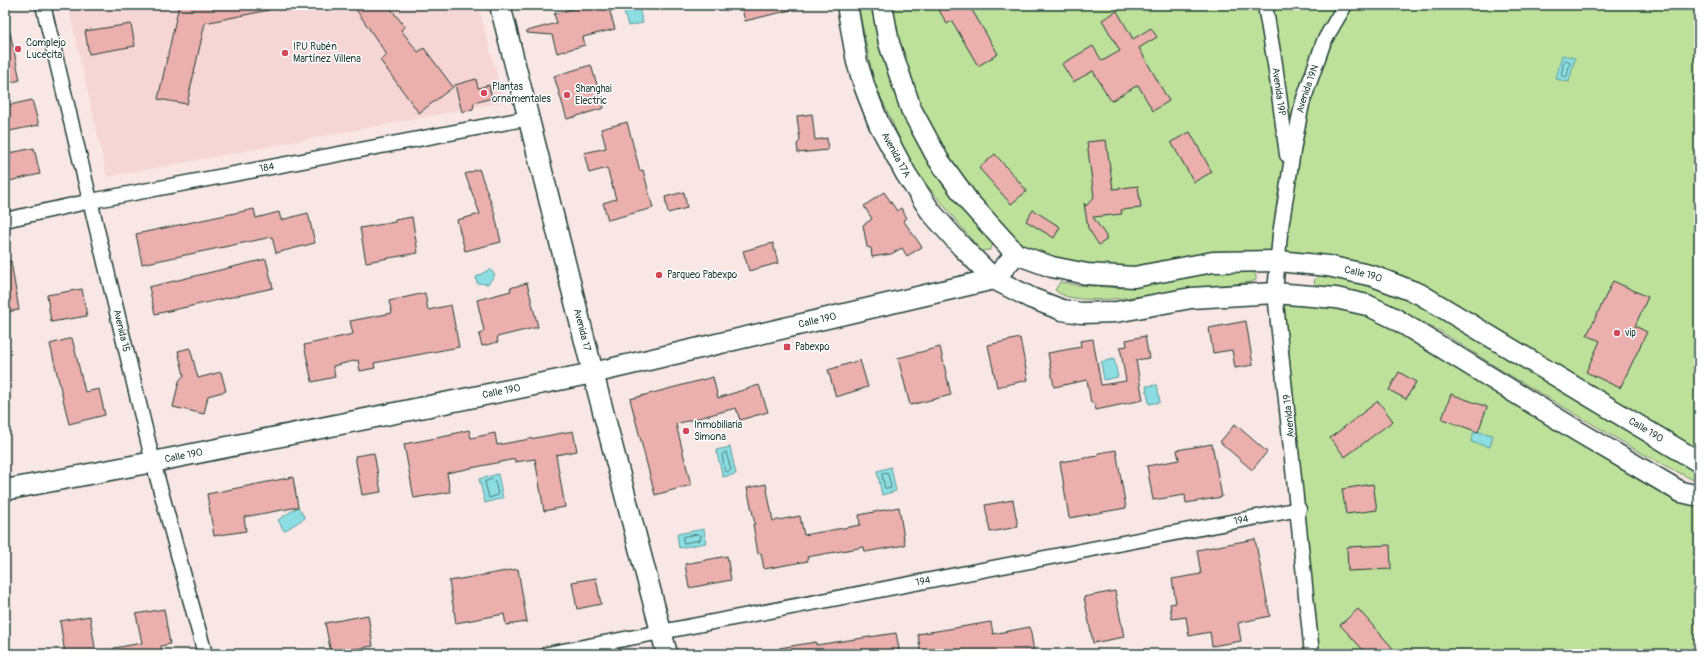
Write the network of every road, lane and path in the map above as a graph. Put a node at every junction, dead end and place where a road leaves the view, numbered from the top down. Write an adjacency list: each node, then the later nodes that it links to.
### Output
1 (44, 5): 9 (street, Avenida 15)
2 (500, 5): 7 (main road, Avenida 17)
3 (847, 5): 13 (main road, Avenida 17A)
4 (882, 5): 11 (main road)
5 (1265, 5): 8 (street, Avenida 19P)
6 (1345, 5): 8 (street, Avenida 19N)
7 (529, 118): 9 (street, 184); 15 (main road, Avenida 17)
8 (1289, 179): 12 (street, Avenida 19)
9 (91, 202): 10 (street, 184); 16 (street, Avenida 15)
10 (5, 220)
11 (1016, 254): 12 (main road, Calle 190); 13 (main road)
12 (1278, 262): 14 (street, Avenida 19); 17 (main road, Calle 190)
13 (994, 279): 14 (main road); 15 (main road, Calle 190)
14 (1275, 293): 19 (main road); 20 (street, Avenida 19)
15 (593, 373): 16 (main road, Calle 190); 21 (main road, Avenida 17)
16 (153, 462): 18 (main road, Calle 190); 22 (street, Avenida 15)
17 (1699, 462)
18 (5, 490)
19 (1699, 496)
20 (1299, 509): 21 (street, 194); 25 (street, Avenida 19)
21 (662, 632): 23 (street, 194); 24 (main road, Avenida 17)
22 (205, 654)
23 (547, 654)
24 (666, 654)
25 (1312, 654)

